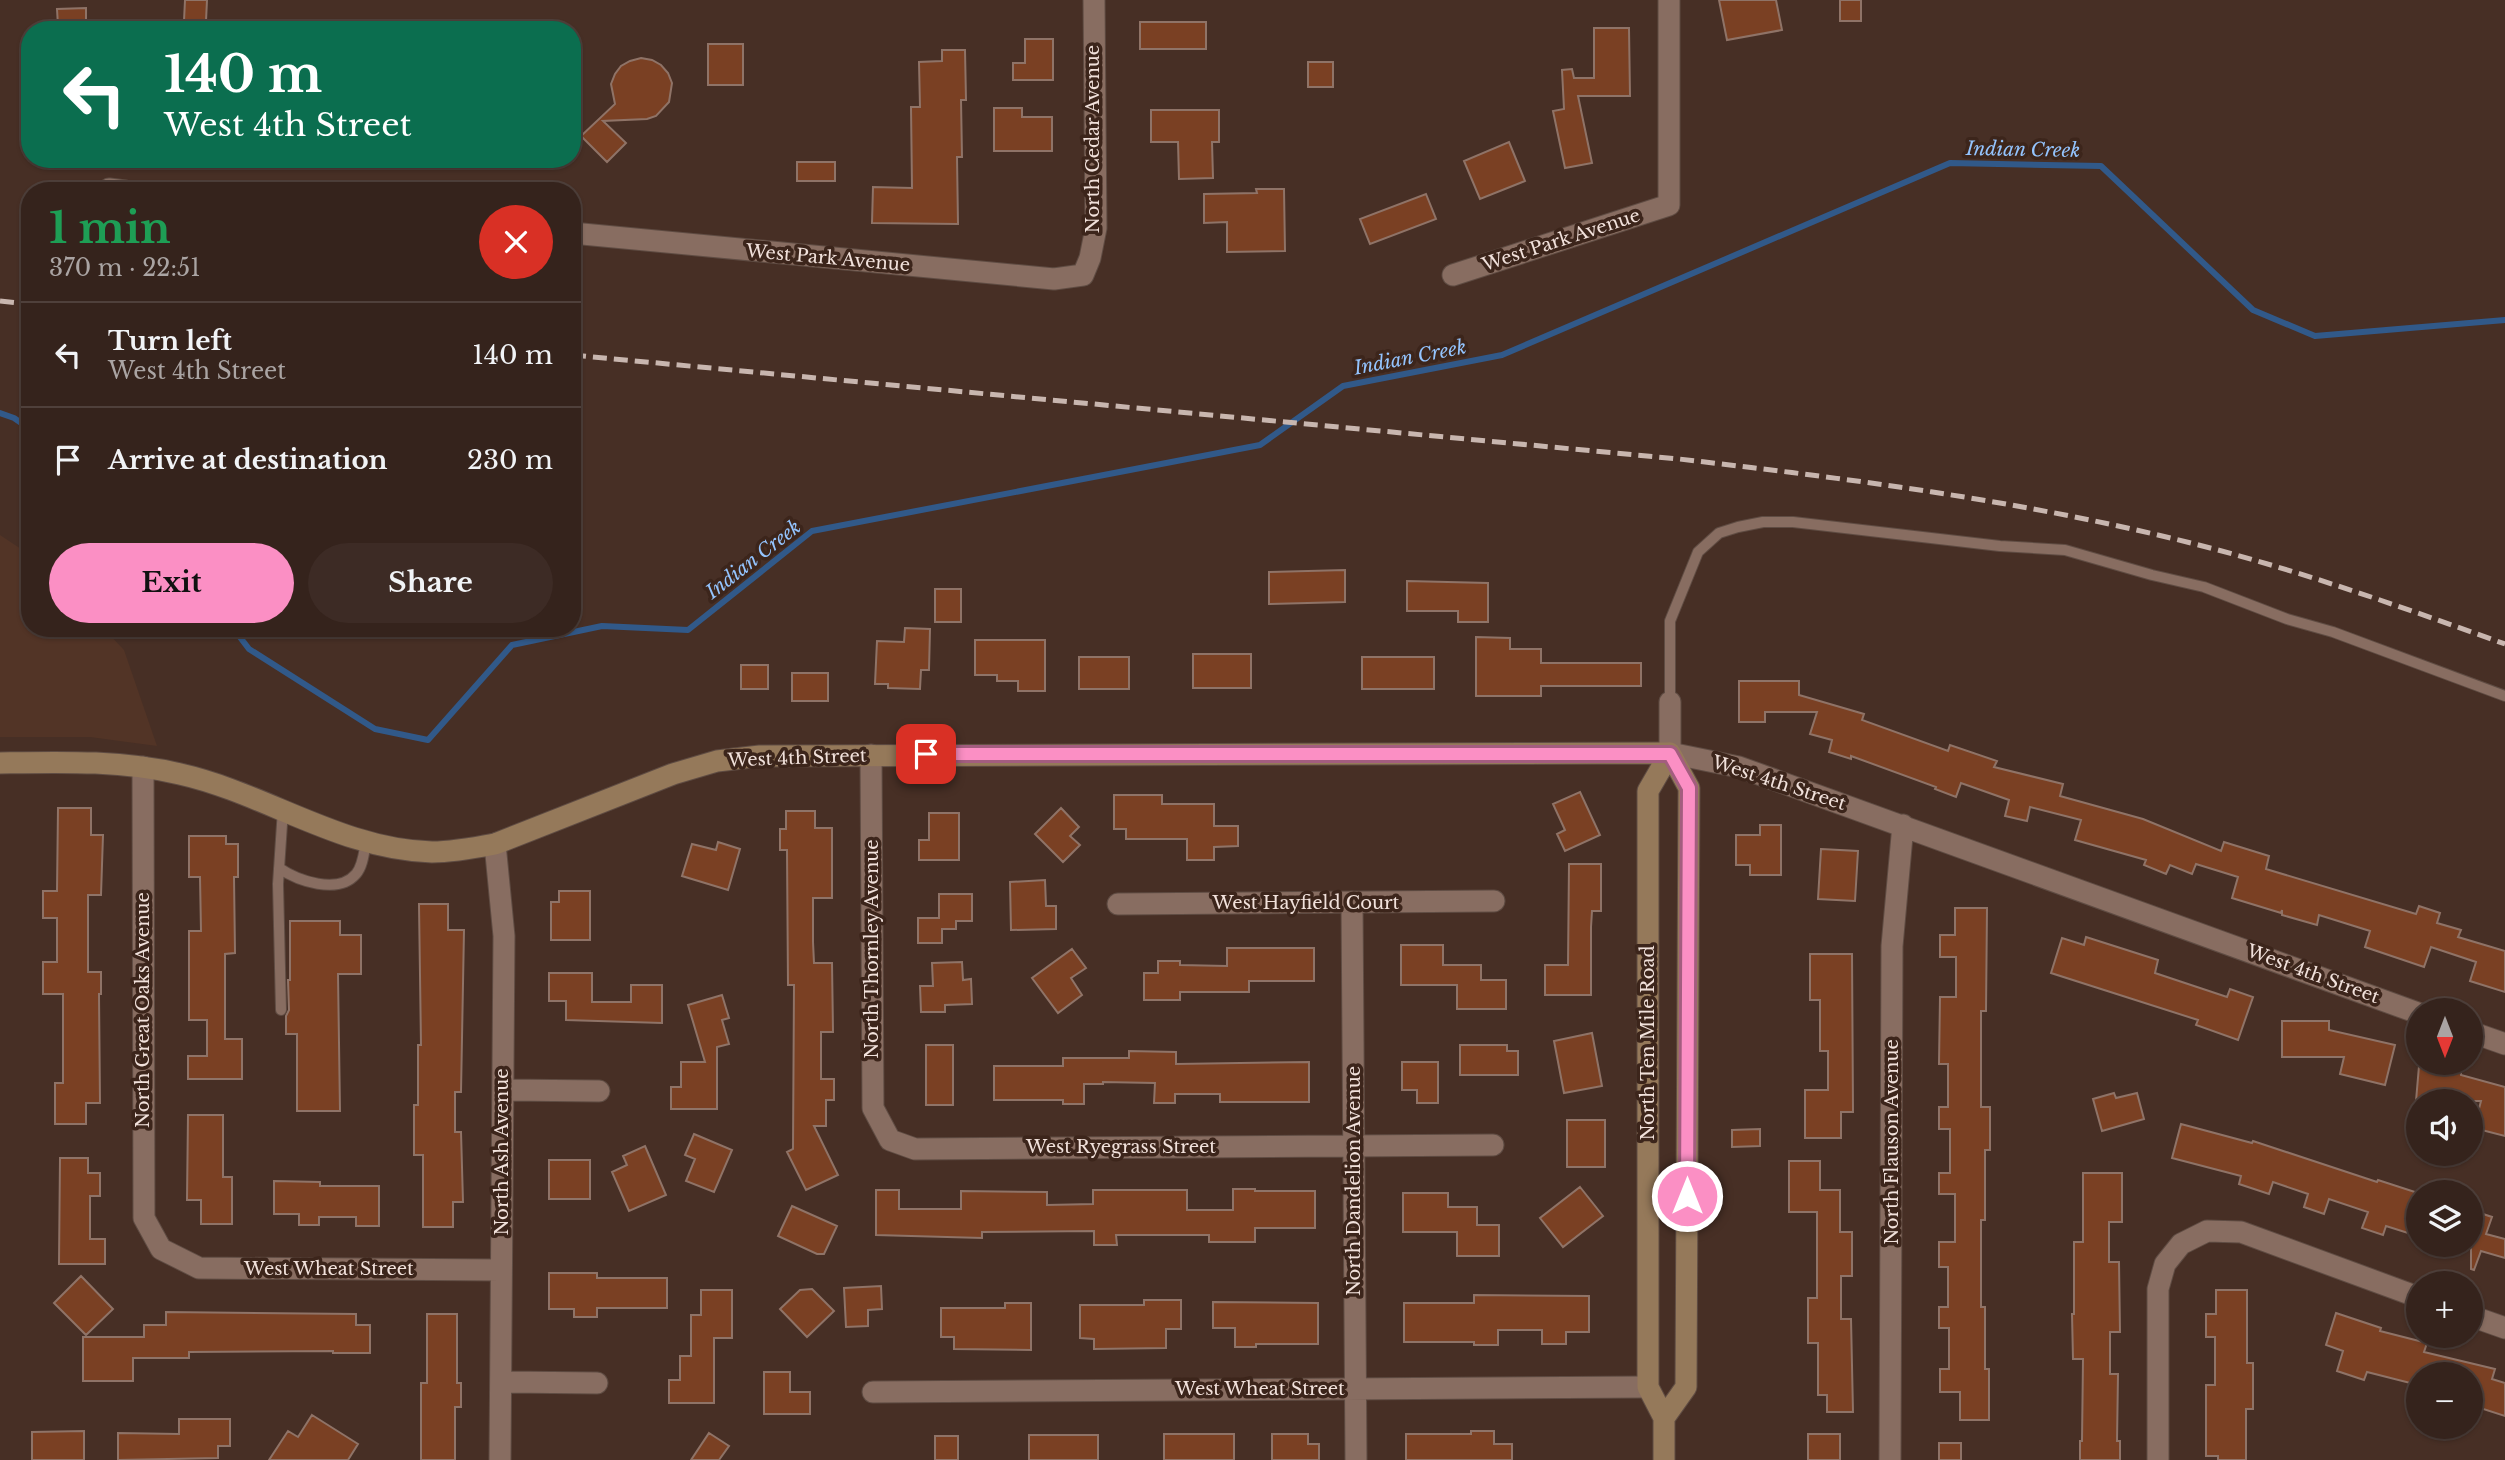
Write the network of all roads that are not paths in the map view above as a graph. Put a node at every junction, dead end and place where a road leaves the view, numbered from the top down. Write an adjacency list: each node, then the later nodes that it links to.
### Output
1 (1094, 0): 4 (street, North Cedar Avenue)
2 (1669, 0): 5 (street, West Park Avenue)
3 (581, 234): 4 (street, West Park Avenue)
4 (1083, 275)
5 (1453, 275)
6 (2505, 696): 7 (lane)
7 (1670, 702): 8 (street)
8 (1670, 754): 9 (main road, West 4th Street); 13 (street, West 4th Street); 36 (main road, North Ten Mile Road); 39 (main road)
9 (871, 755): 15 (main road, West 4th Street); 26 (street, North Thornley Avenue)
10 (0, 762): 11 (main road, West 4th Street)
11 (143, 767): 12 (main road, West 4th Street); 29 (street, North Great Oaks Avenue)
12 (283, 809): 14 (main road, West 4th Street); 16 (lane)
13 (1903, 825): 20 (street, West 4th Street); 43 (street, North Flauson Avenue)
14 (366, 842): 15 (main road, West 4th Street); 16 (lane)
15 (495, 844): 24 (street, North Ash Avenue)
16 (279, 868): 21 (lane)
17 (1494, 901): 18 (street, West Hayfield Court)
18 (1352, 902): 19 (street, West Hayfield Court); 28 (street, North Dandelion Avenue)
19 (1118, 904)
20 (2406, 1009)
21 (281, 1010)
22 (2483, 1036): 23 (street)
23 (2505, 1044)
24 (503, 1090): 25 (street); 30 (street, North Ash Avenue)
25 (599, 1091)
26 (890, 1140): 28 (street, West Ryegrass Street)
27 (1493, 1144): 28 (street, West Ryegrass Street)
28 (1354, 1146): 37 (street, North Dandelion Avenue)
29 (161, 1249): 30 (street, West Wheat Street)
30 (501, 1270): 34 (street, North Ash Avenue)
31 (2406, 1293): 44 (street)
32 (2483, 1320): 33 (street)
33 (2505, 1328)
34 (500, 1382): 35 (street); 40 (street, North Ash Avenue)
35 (597, 1383)
36 (1648, 1387): 37 (street, West Wheat Street); 39 (main road, North Ten Mile Road)
37 (1356, 1389): 38 (street, West Wheat Street); 41 (street, North Dandelion Avenue)
38 (873, 1392)
39 (1664, 1418): 42 (main road, North Ten Mile Road)
40 (500, 1460)
41 (1356, 1460)
42 (1664, 1460)
43 (1890, 1460)
44 (2158, 1460)

